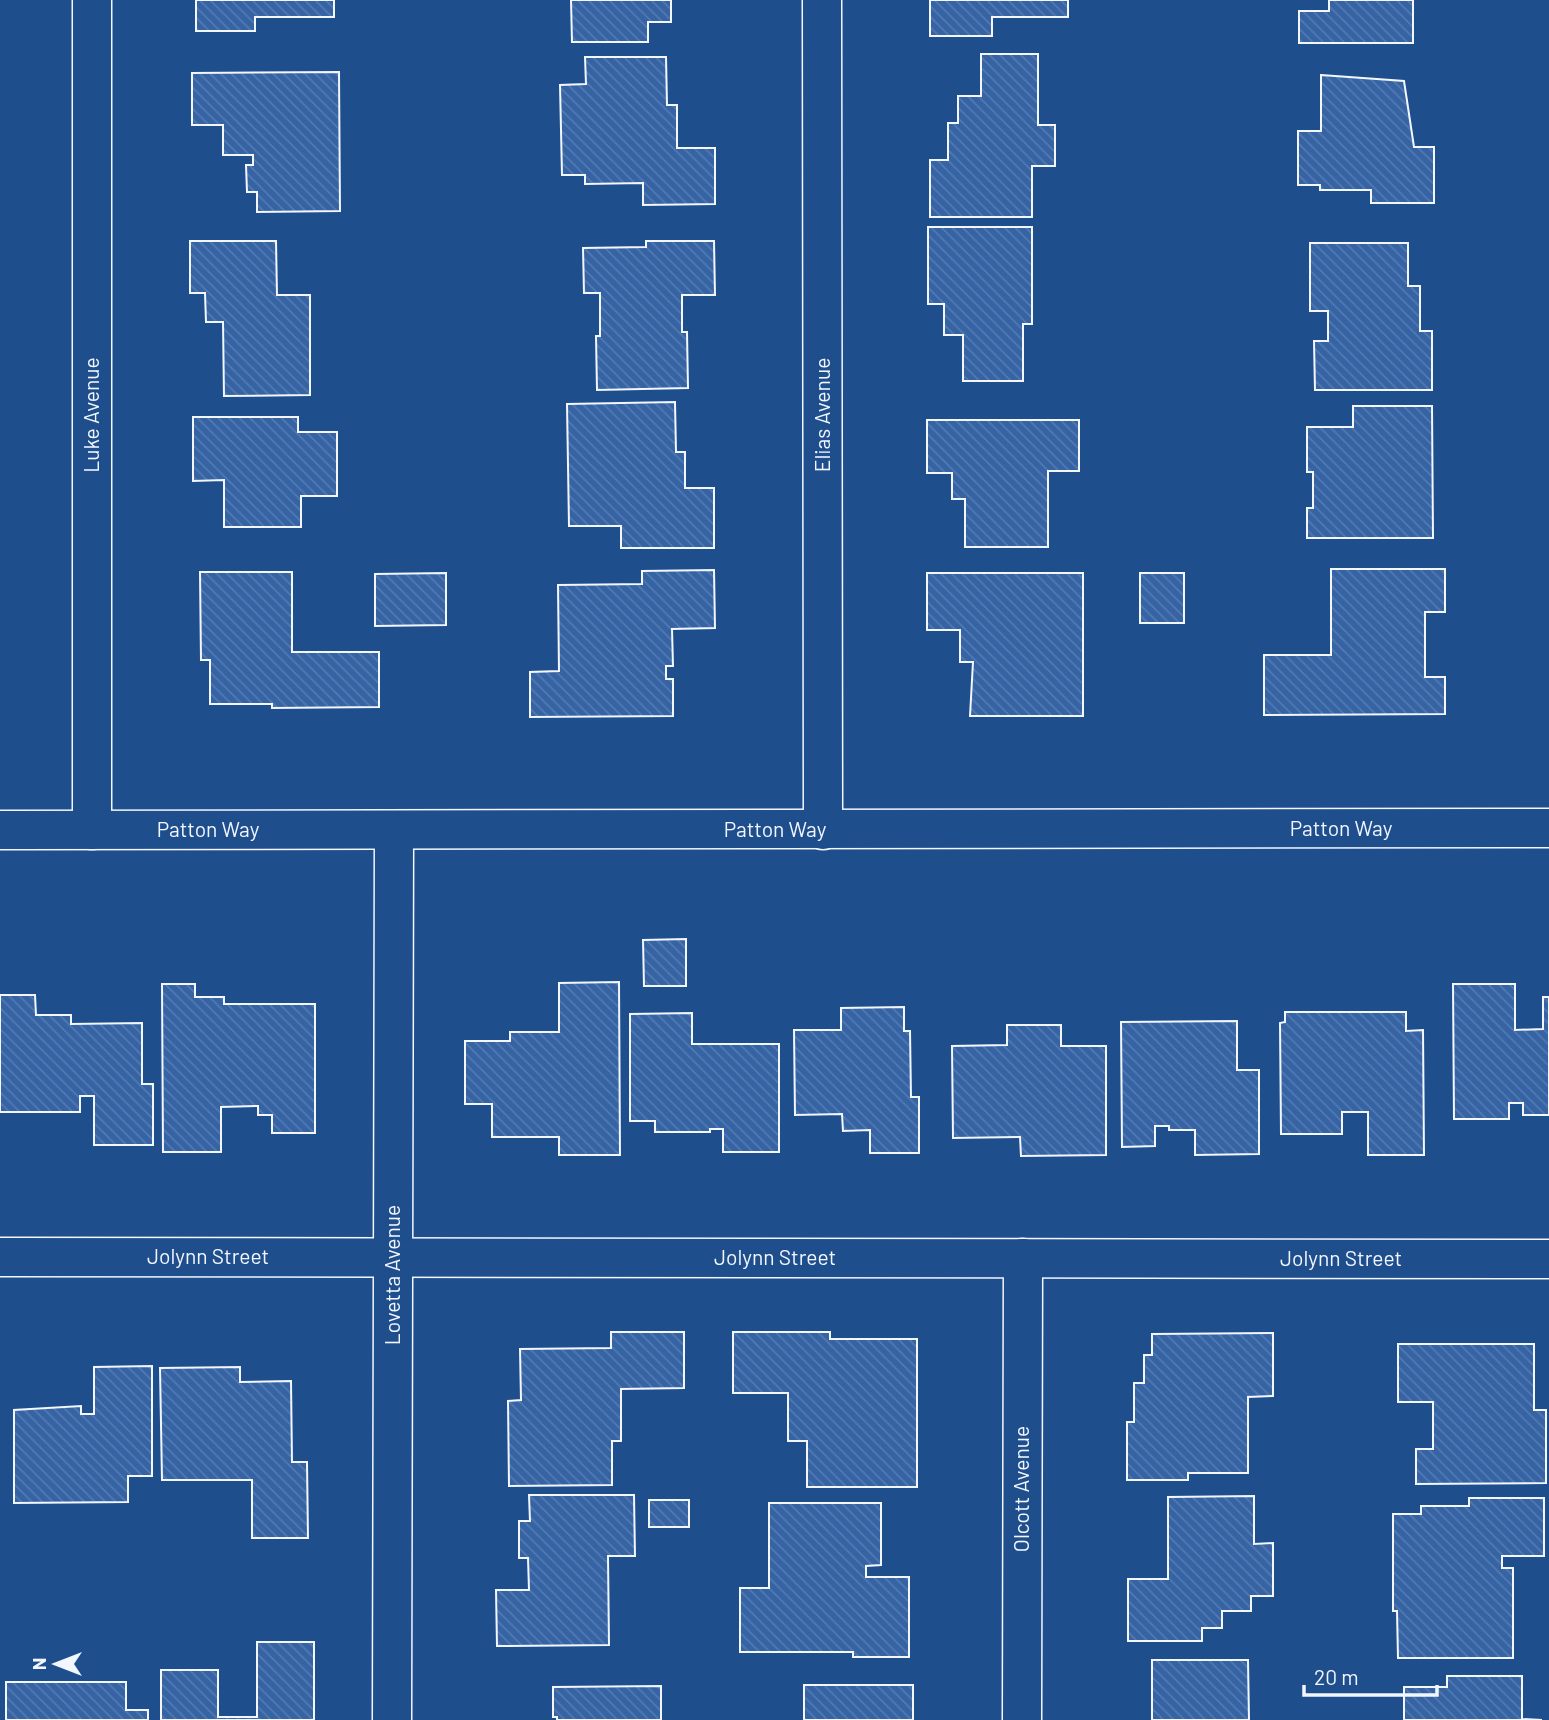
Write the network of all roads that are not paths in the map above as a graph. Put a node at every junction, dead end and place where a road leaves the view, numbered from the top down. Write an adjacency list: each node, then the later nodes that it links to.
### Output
1 (92, 0): 5 (street, Luke Avenue)
2 (822, 0): 7 (street, Elias Avenue)
3 (1549, 828): 7 (street, Patton Way)
4 (0, 830): 5 (street, Patton Way)
5 (92, 830): 6 (street, Patton Way)
6 (394, 830): 7 (street, Patton Way); 9 (street, Lovetta Avenue)
7 (823, 830)
8 (0, 1257): 9 (street, Jolynn Street)
9 (393, 1257): 10 (street, Jolynn Street); 12 (street, Lovetta Avenue)
10 (1023, 1258): 11 (street, Jolynn Street); 13 (street, Olcott Avenue)
11 (1549, 1259)
12 (392, 1720)
13 (1022, 1720)

